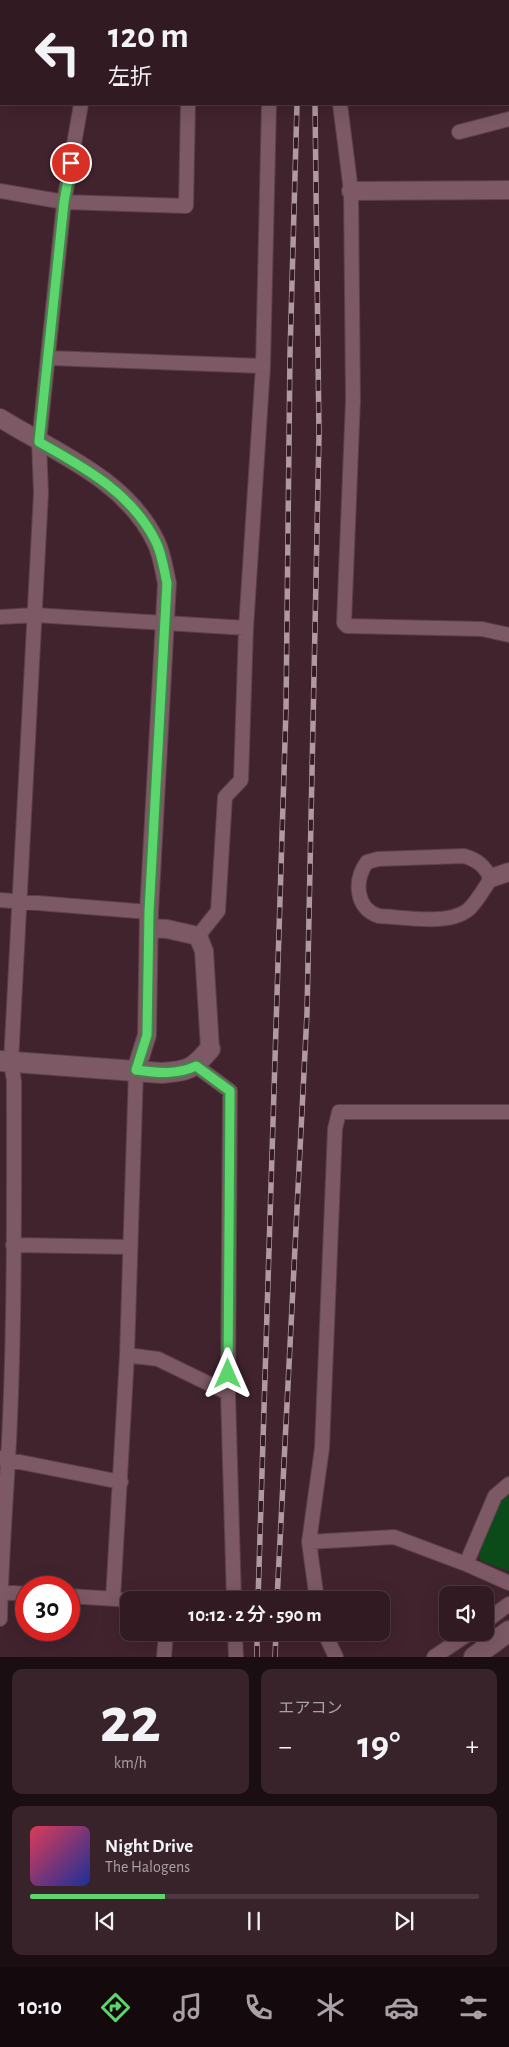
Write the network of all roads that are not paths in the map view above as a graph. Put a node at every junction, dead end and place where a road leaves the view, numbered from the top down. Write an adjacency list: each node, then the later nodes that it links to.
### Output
1 (81, 105): 10 (street)
2 (188, 105): 10 (street)
3 (269, 105): 12 (street)
4 (340, 105): 9 (street)
5 (509, 119): 6 (street)
6 (459, 132)
7 (509, 190): 9 (street)
8 (0, 191): 10 (street)
9 (351, 191): 19 (street)
10 (64, 202): 11 (street)
11 (49, 358): 12 (street); 14 (street)
12 (263, 366): 18 (street)
13 (0, 418): 14 (street)
14 (39, 442): 15 (street); 17 (street)
15 (35, 615): 16 (street); 17 (street); 23 (street)
16 (0, 617)
17 (166, 622): 18 (street); 24 (street)
18 (246, 628): 25 (street)
19 (509, 635)
20 (509, 872): 21 (street)
21 (491, 878): 21 (street)
22 (0, 900): 23 (street)
23 (20, 900): 24 (street); 27 (street)
24 (149, 920): 25 (street); 29 (street)
25 (198, 936): 26 (street)
26 (210, 1049): 28 (main road)
27 (6, 1061): 29 (main road); 31 (street)
28 (196, 1066): 29 (main road); 35 (street)
29 (136, 1070): 33 (street)
30 (509, 1112): 39 (street)
31 (7, 1181): 32 (street)
32 (13, 1245): 33 (street); 36 (street)
33 (129, 1247): 34 (street)
34 (128, 1355): 35 (street); 37 (street)
35 (228, 1393): 42 (street)
36 (4, 1459): 37 (street); 44 (street)
37 (121, 1482): 47 (street)
38 (509, 1484): 40 (street)
39 (309, 1542): 40 (street); 43 (street)
40 (466, 1564): 41 (street)
41 (509, 1583)
42 (234, 1591)
43 (316, 1591)
44 (1, 1592): 45 (street); 51 (street)
45 (15, 1593)
46 (80, 1597): 47 (street)
47 (113, 1599): 48 (street)
48 (120, 1599)
49 (509, 1604): 50 (street)
50 (494, 1615)
51 (0, 1619)
52 (509, 1631): 61 (main road)
53 (165, 1641): 57 (street)
54 (235, 1641): 58 (street)
55 (328, 1641): 59 (street)
56 (458, 1641): 60 (street)
57 (164, 1657)
58 (236, 1657)
59 (336, 1657)
60 (434, 1657)
61 (474, 1657)

